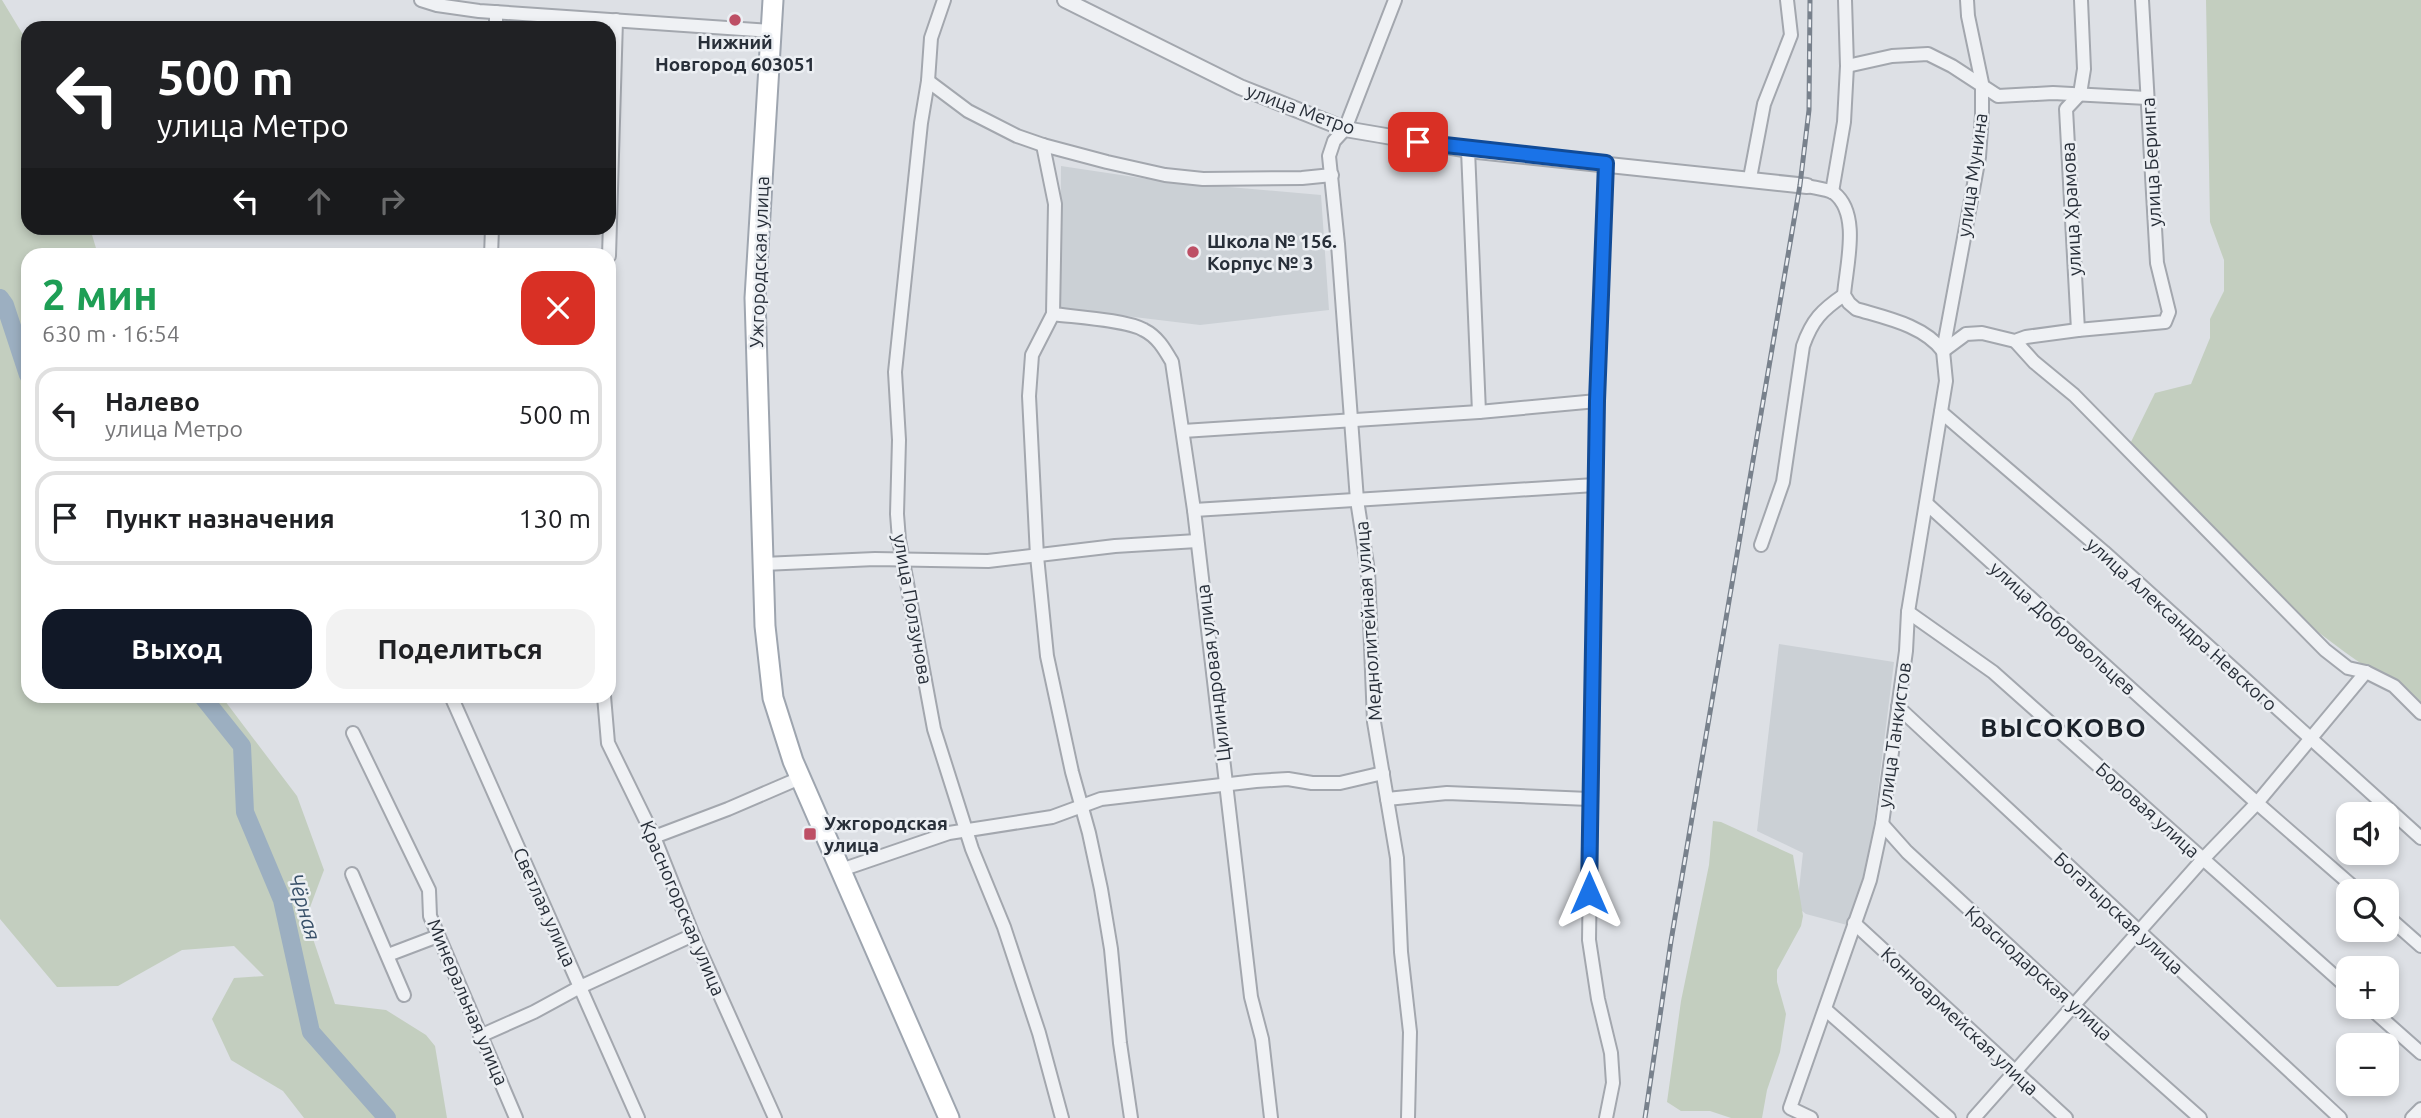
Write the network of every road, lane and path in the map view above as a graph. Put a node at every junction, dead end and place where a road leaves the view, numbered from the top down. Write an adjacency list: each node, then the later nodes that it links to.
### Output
1 (421, 0): 11 (street)
2 (773, 0): 14 (main road, Ужгородская улица)
3 (944, 0): 16 (street, улица Ползунова)
4 (1065, 0): 20 (street, улица Метро)
5 (1395, 0): 20 (street, Меднолитейная улица)
6 (1787, 0): 25 (street)
7 (1845, 0): 15 (street)
8 (1967, 0): 17 (street, улица Мунина)
9 (2081, 0): 18 (street)
10 (2142, 0): 19 (street, улица Беринга)
11 (496, 12): 12 (street); 13 (street)
12 (616, 20): 14 (street)
13 (496, 21)
14 (771, 31): 46 (main road, Ужгородская улица)
15 (1847, 66): 17 (street); 27 (street)
16 (928, 81): 21 (street); 45 (street, улица Ползунова)
17 (1982, 86): 18 (street); 32 (street, улица Мунина)
18 (2080, 94): 19 (street); 30 (street, улица Храмова)
19 (2147, 97): 30 (street, улица Беринга)
20 (1345, 129): 22 (street, улица Метро); 24 (street, Меднолитейная улица)
21 (1043, 145): 24 (street); 29 (street)
22 (1468, 149): 23 (street, улица Метро); 34 (street)
23 (1606, 163): 25 (street, улица Метро); 33 (street)
24 (1332, 175): 36 (street, Меднолитейная улица)
25 (1749, 178): 26 (street, улица Метро)
26 (1807, 186): 27 (street)
27 (1832, 192): 28 (street)
28 (1844, 295): 32 (street); 43 (street)
29 (1053, 314): 37 (street, Цилиндровая улица); 44 (street)
30 (2078, 330): 31 (street)
31 (2015, 341): 32 (street); 48 (street)
32 (1943, 351): 35 (street, улица Танкистов)
33 (1597, 401): 34 (street); 38 (street)
34 (1479, 412): 36 (street)
35 (1941, 412): 40 (street, улица Танкистов); 54 (street, улица Александра Невского)
36 (1350, 421): 37 (street); 39 (street, Меднолитейная улица)
37 (1183, 431): 41 (street, Цилиндровая улица)
38 (1595, 485): 39 (street); 59 (street)
39 (1357, 500): 41 (street); 55 (street, Меднолитейная улица)
40 (1927, 504): 47 (street, улица Танкистов); 60 (street, улица Добровольцев)
41 (1194, 510): 42 (street, Цилиндровая улица)
42 (1197, 541): 44 (street); 57 (street, Цилиндровая улица)
43 (1761, 545)
44 (1037, 556): 45 (street); 61 (street)
45 (904, 560): 46 (street); 63 (street, улица Ползунова)
46 (763, 564): 56 (main road, Ужгородская улица)
47 (1908, 612): 51 (street, улица Танкистов); 66 (street, Боровая улица)
48 (2366, 672): 52 (street); 54 (street)
49 (454, 703): 78 (street, Светлая улица)
50 (605, 703): 64 (street, Красногорская улица)
51 (1898, 707): 62 (street, улица Танкистов); 72 (street, Богатырская улица)
52 (2421, 713)
53 (354, 733): 74 (street, Минеральная улица)
54 (2312, 740): 60 (street); 65 (street, улица Александра Невского)
55 (1383, 773): 57 (street); 58 (street, Меднолитейная улица)
56 (800, 778): 64 (street); 67 (main road, Ужгородская улица)
57 (1226, 783): 61 (street); 94 (street, Цилиндровая улица)
58 (1387, 799): 59 (street); 95 (street, Меднолитейная улица)
59 (1589, 799): 87 (street)
60 (2257, 803): 66 (street); 69 (street, улица Добровольцев)
61 (1082, 806): 63 (street); 93 (street)
62 (1882, 824): 70 (street, улица Танкистов); 80 (street, Краснодарская улица)
63 (967, 829): 67 (street); 92 (street, улица Ползунова)
64 (654, 837): 73 (street, Красногорская улица)
65 (2421, 838)
66 (2203, 859): 72 (street); 77 (street, Боровая улица)
67 (841, 870): 91 (main road, Ужгородская улица)
68 (352, 874): 76 (street)
69 (2344, 879)
70 (1854, 923): 81 (street, улица Танкистов); 85 (street, Конноармейская улица)
71 (2399, 927): 75 (street)
72 (2140, 933): 80 (street); 101 (street, Богатырская улица)
73 (693, 935): 78 (street); 90 (street, Красногорская улица)
74 (438, 936): 76 (street); 83 (street, Минеральная улица)
75 (2421, 946)
76 (387, 955): 79 (street)
77 (2336, 977)
78 (580, 987): 83 (street); 89 (street, Светлая улица)
79 (404, 995)
80 (2074, 1006): 85 (street); 100 (street, Краснодарская улица)
81 (1826, 1010): 96 (street, улица Танкистов); 97 (street)
82 (2383, 1019): 84 (street)
83 (480, 1036): 88 (street, Минеральная улица)
84 (2421, 1053)
85 (2015, 1071): 98 (street); 99 (street, Конноармейская улица)
86 (2421, 1109): 102 (street)
87 (1607, 1114)
88 (516, 1118)
89 (638, 1118)
90 (775, 1118)
91 (949, 1118)
92 (1062, 1118)
93 (1131, 1118)
94 (1271, 1118)
95 (1408, 1118)
96 (1811, 1118)
97 (1949, 1118)
98 (1974, 1118)
99 (2066, 1118)
100 (2200, 1118)
101 (2340, 1118)
102 (2412, 1118)

